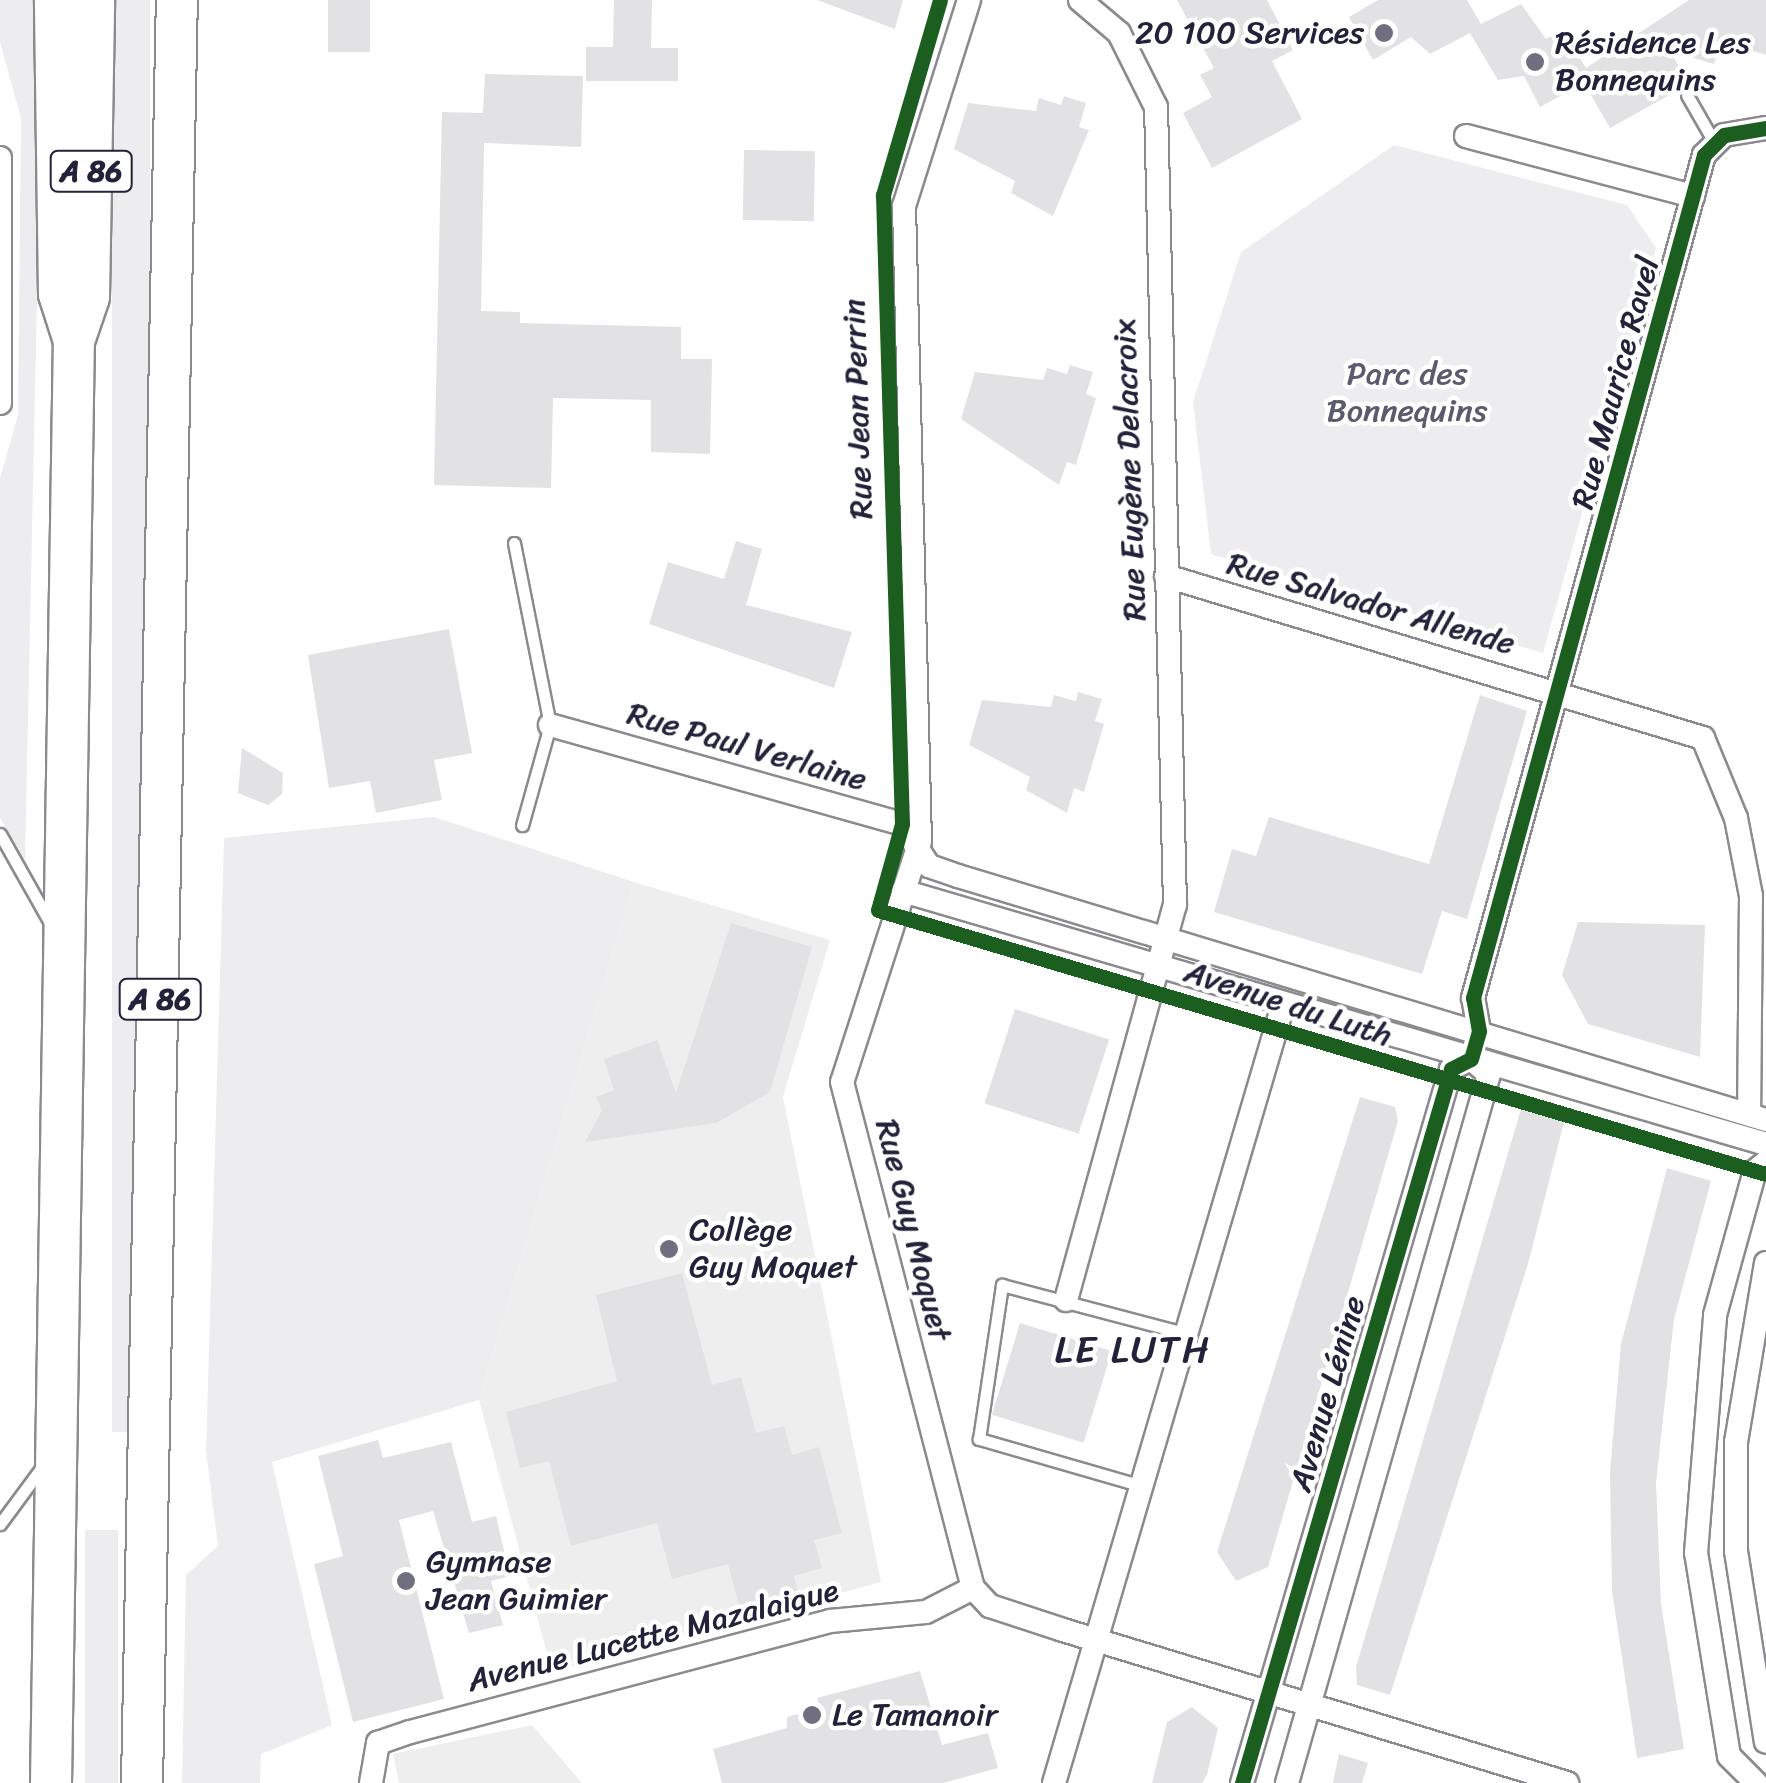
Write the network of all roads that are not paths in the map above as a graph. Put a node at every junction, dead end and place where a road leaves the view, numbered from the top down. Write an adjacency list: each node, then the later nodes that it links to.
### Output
1 (55, 0): 12 (highway)
2 (94, 0): 12 (highway, A 86)
3 (176, 0): 44 (highway, A 86)
4 (969, 0): 20 (street, Rue Jean Perrin)
5 (1080, 0): 15 (street, Rue Eugène Delacroix)
6 (1687, 95): 9 (lane)
7 (1766, 128): 9 (street)
8 (1466, 136): 11 (street)
9 (1714, 142): 11 (street, Rue Maurice Ravel)
10 (0, 158): 13 (street)
11 (1693, 196): 16 (street, Rue Maurice Ravel)
12 (74, 340): 22 (highway, A 86)
13 (0, 403)
14 (514, 542): 17 (lane)
15 (1166, 576): 16 (street, Rue Salvador Allende); 23 (street, Rue Eugène Delacroix)
16 (1558, 694): 26 (street, Rue Maurice Ravel); 28 (street, Rue Salvador Allende)
17 (550, 725): 18 (lane); 20 (street, Rue Paul Verlaine)
18 (522, 826)
19 (0, 834): 22 (lane)
20 (920, 842): 21 (street); 23 (street, Rue Paul Verlaine)
21 (903, 891): 24 (street); 37 (street, Rue Guy Moquet)
22 (66, 941): 34 (highway, A 86)
23 (1170, 941): 24 (street, Rue Eugène Delacroix); 26 (street, Avenue du Luth)
24 (1164, 966): 25 (street, Avenue du Luth); 32 (street, Rue Eugène Delacroix)
25 (1283, 1005): 27 (street, Avenue du Luth); 33 (street)
26 (1480, 1031): 27 (street, Avenue Lénine); 28 (street, Avenue du Luth)
27 (1471, 1059): 29 (street, Avenue du Luth); 39 (street, Avenue Lénine); 40 (street, Avenue Lénine)
28 (1758, 1116)
29 (1766, 1144)
30 (1766, 1162): 50 (street)
31 (1766, 1262): 41 (street)
32 (1066, 1300): 33 (lane); 35 (lane)
33 (1184, 1333): 35 (street)
34 (59, 1443): 36 (lane); 43 (highway, A 86)
35 (1142, 1486): 38 (street)
36 (0, 1524)
37 (973, 1588): 38 (street); 45 (street, Avenue Lucette Mazalaigue)
38 (1096, 1641): 39 (street); 46 (street)
39 (1268, 1694): 40 (street); 47 (street, Avenue Lénine)
40 (1309, 1705): 48 (street, Avenue Lénine); 49 (street)
41 (1766, 1742)
42 (1766, 1764): 50 (street)
43 (51, 1783)
44 (142, 1783)
45 (370, 1783)
46 (1054, 1783)
47 (1242, 1783)
48 (1286, 1783)
49 (1566, 1783)
50 (1757, 1783)

